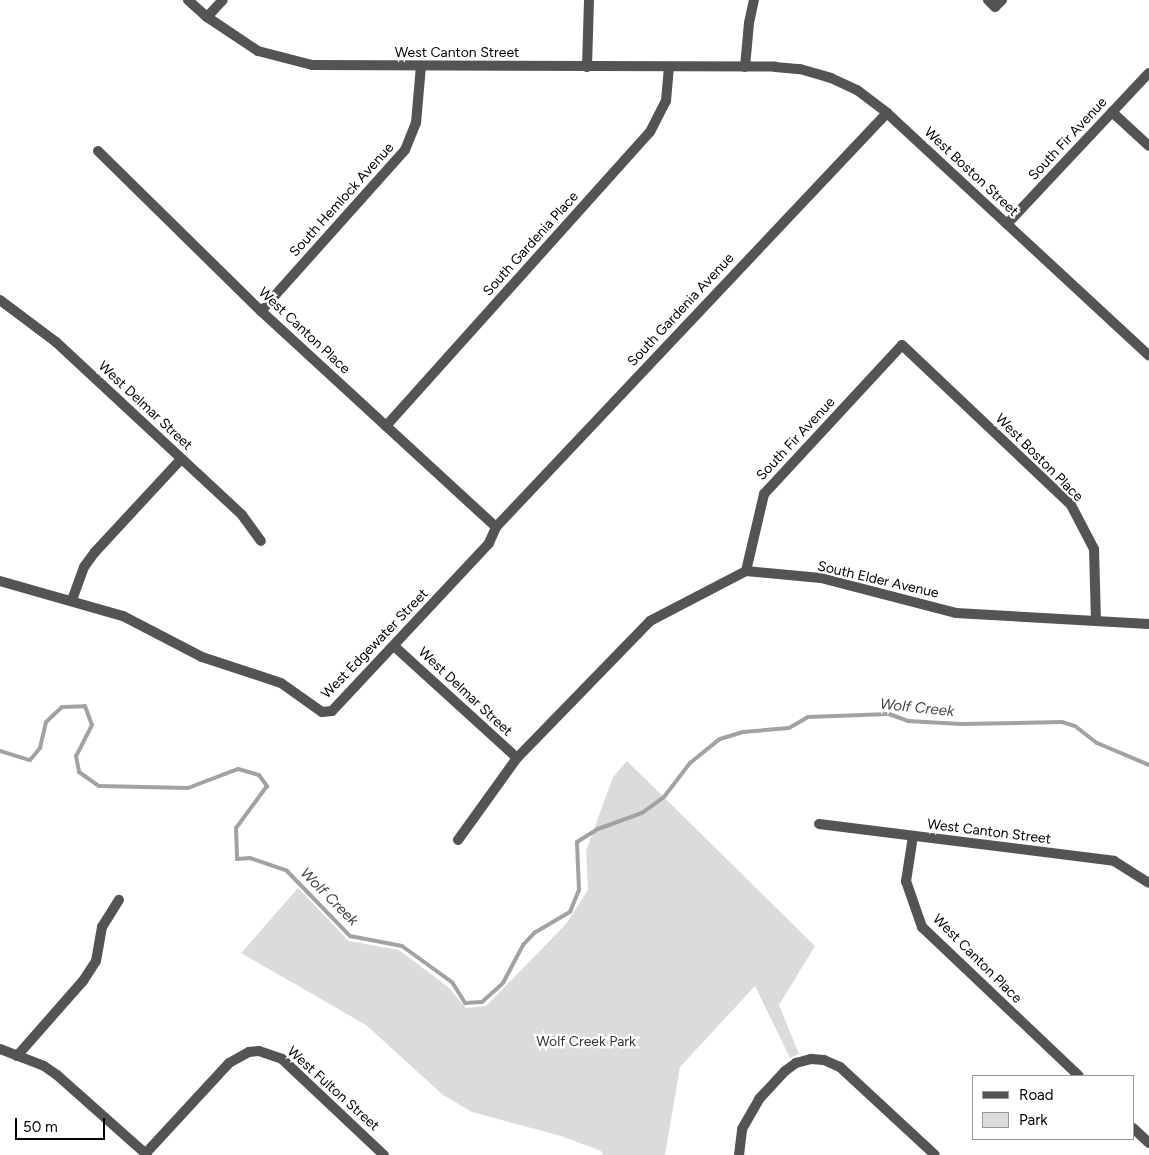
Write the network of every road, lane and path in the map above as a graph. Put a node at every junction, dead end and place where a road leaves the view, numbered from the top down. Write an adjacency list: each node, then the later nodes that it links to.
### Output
1 (188, 0): 5 (street, West Canton Street)
2 (223, 0): 5 (street)
3 (589, 0): 7 (street)
4 (754, 0): 9 (street)
5 (207, 17): 6 (street, West Canton Street)
6 (421, 66): 7 (street, West Canton Street); 17 (street, South Hemlock Avenue)
7 (587, 67): 8 (street, West Canton Street)
8 (669, 67): 9 (street, West Canton Street); 20 (street, South Gardenia Place)
9 (745, 67): 12 (street, West Boston Street)
10 (1149, 72): 11 (street, South Fir Avenue)
11 (1112, 112): 13 (street); 15 (street, South Fir Avenue)
12 (887, 113): 15 (street, West Boston Street); 22 (street, South Gardenia Avenue)
13 (1149, 146)
14 (98, 152): 17 (street, West Canton Place)
15 (1007, 224): 19 (street, West Boston Street)
16 (0, 300): 21 (street, West Delmar Street)
17 (261, 311): 20 (street, West Canton Place)
18 (902, 346): 24 (street, South Fir Avenue); 27 (street, West Boston Place)
19 (1149, 356)
20 (386, 426): 22 (street, West Canton Place)
21 (181, 459): 23 (street, West Delmar Street); 26 (street)
22 (496, 527): 29 (street, West Edgewater Street)
23 (261, 541)
24 (746, 571): 27 (street, South Elder Avenue); 30 (street)
25 (0, 581): 26 (street, West Edgewater Street)
26 (72, 600): 29 (street, West Edgewater Street)
27 (1096, 620): 28 (street, South Elder Avenue)
28 (1149, 624)
29 (394, 646): 30 (street, West Delmar Street)
30 (517, 758): 33 (street)
31 (819, 824): 32 (street, West Canton Street)
32 (913, 836): 34 (street, West Canton Street); 38 (street, West Canton Place)
33 (458, 840)
34 (1149, 883)
35 (119, 900): 37 (street)
36 (0, 1049): 37 (street)
37 (17, 1056): 41 (street)
38 (1078, 1075)
39 (1134, 1129): 40 (street)
40 (1149, 1144)
41 (146, 1154): 42 (street, West Fulton Street)
42 (384, 1155)
43 (739, 1155): 44 (street)
44 (935, 1155)

